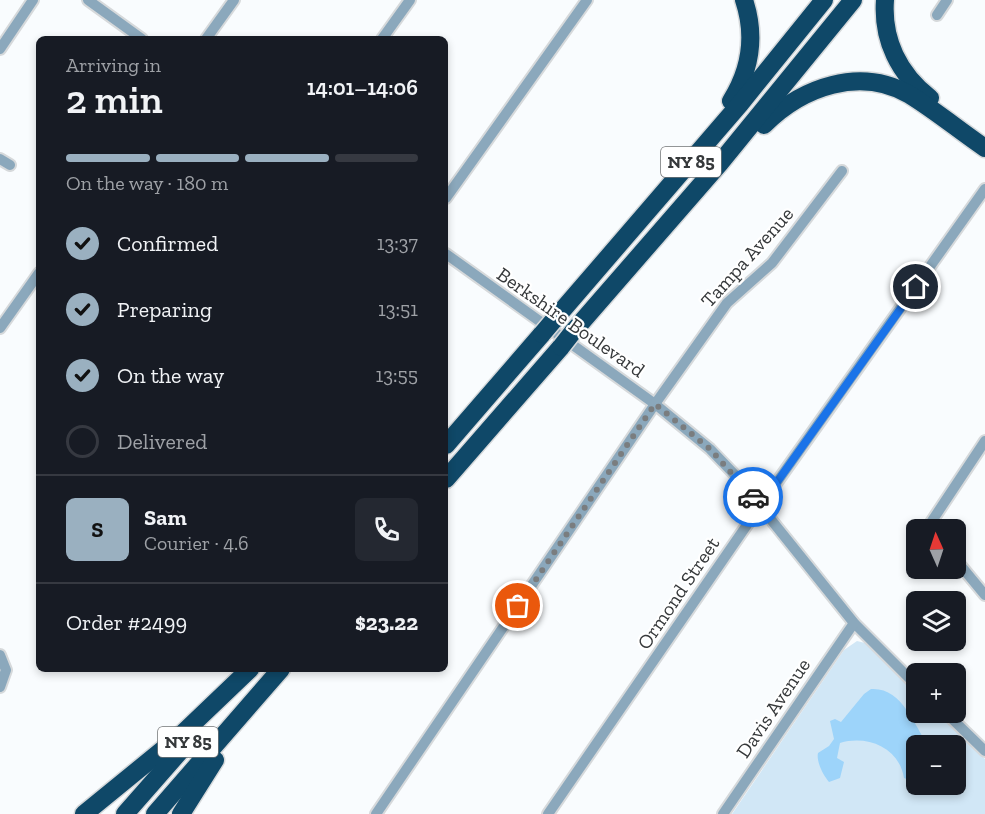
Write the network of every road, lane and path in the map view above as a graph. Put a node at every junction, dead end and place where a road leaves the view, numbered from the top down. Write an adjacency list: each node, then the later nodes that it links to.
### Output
1 (33, 0): 15 (street)
2 (88, 0): 12 (street)
3 (234, 0): 13 (street)
4 (410, 0): 14 (street)
5 (587, 0): 23 (street)
6 (744, 0): 22 (highway)
7 (824, 0): 22 (highway, NY 85)
8 (853, 0): 24 (highway, NY 85)
9 (885, 0): 16 (highway)
10 (947, 0): 11 (street)
11 (937, 15)
12 (138, 36)
13 (208, 36)
14 (384, 36)
15 (0, 49)
16 (985, 138)
17 (985, 148): 24 (highway)
18 (0, 159): 19 (street)
19 (10, 165)
20 (842, 171): 28 (street, Tampa Avenue)
21 (985, 189): 32 (street, Ormond Street)
22 (664, 193): 30 (highway, NY 85)
23 (448, 195)
24 (682, 207): 31 (highway, NY 85)
25 (448, 255): 28 (street, Berkshire Boulevard)
26 (36, 277): 27 (street)
27 (0, 328)
28 (655, 404): 32 (street, Berkshire Boulevard); 50 (street, Tampa Avenue)
29 (985, 441): 33 (street)
30 (448, 443)
31 (448, 477)
32 (760, 506): 36 (street, Berkshire Boulevard); 51 (street, Ormond Street)
33 (933, 519)
34 (966, 572): 35 (street)
35 (985, 595)
36 (854, 623): 42 (street, Berkshire Boulevard); 52 (street, Davis Avenue)
37 (0, 655): 43 (street)
38 (247, 672): 46 (highway)
39 (247, 672): 47 (highway, NY 85)
40 (278, 672): 48 (highway, NY 85)
41 (279, 672): 49 (highway)
42 (906, 675)
43 (0, 687)
44 (956, 723): 45 (street)
45 (985, 751)
46 (84, 814)
47 (125, 814)
48 (155, 814)
49 (180, 814)
50 (376, 814)
51 (548, 814)
52 (723, 814)

